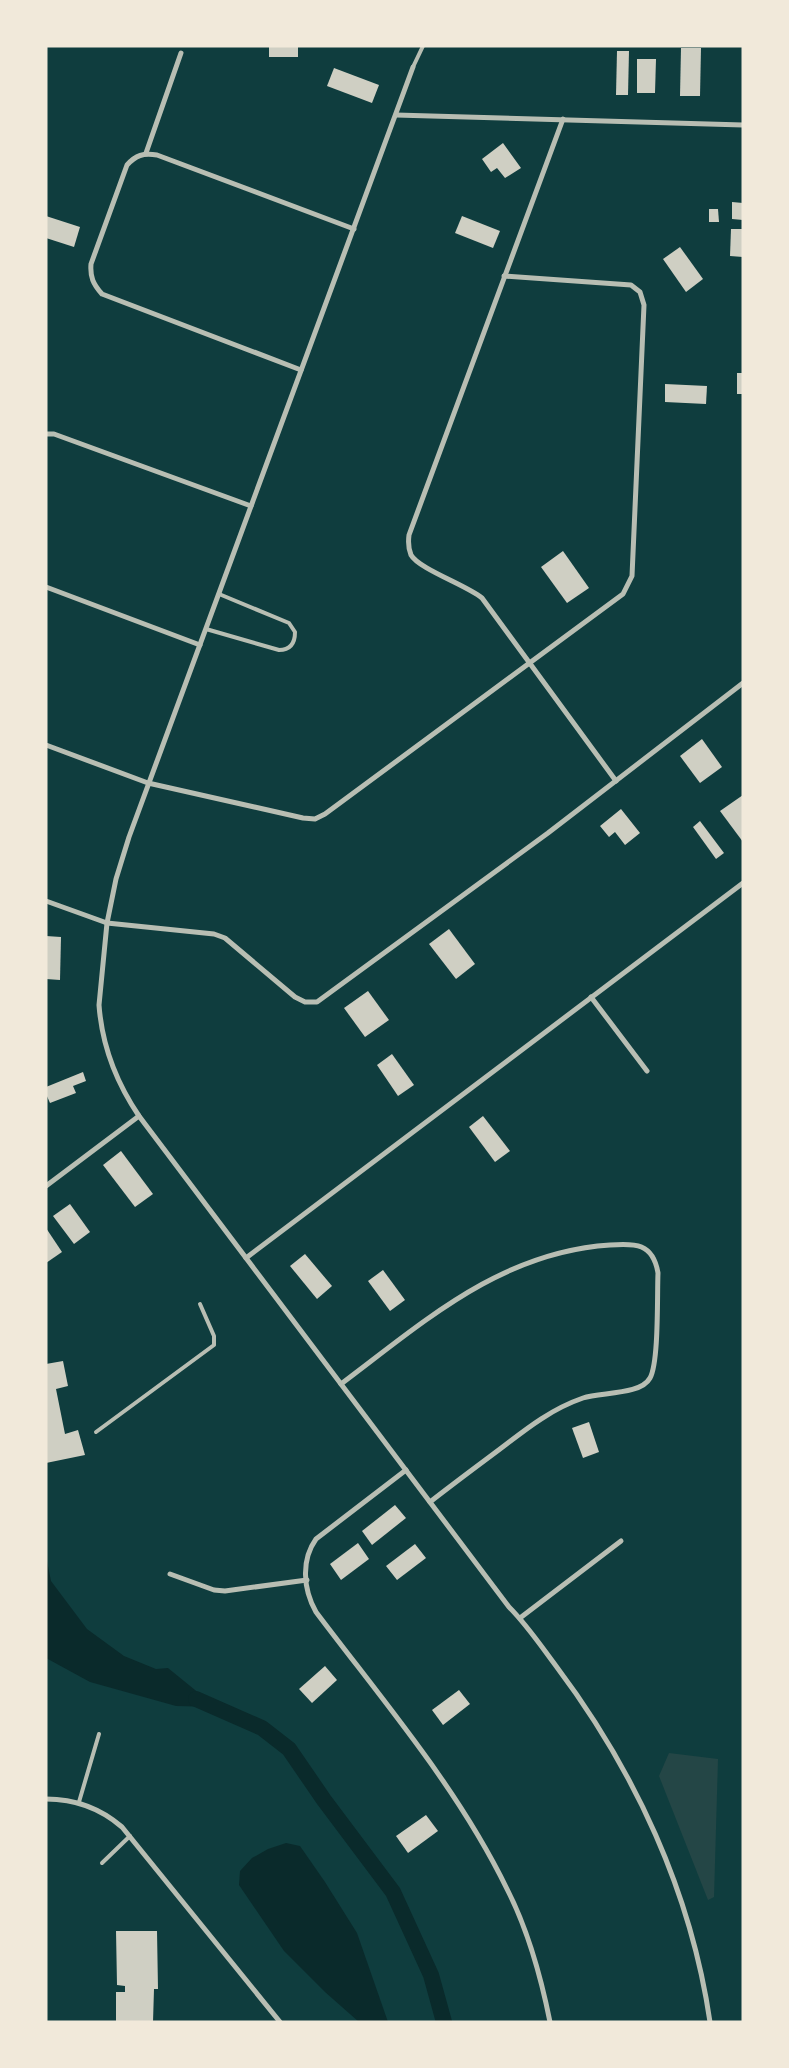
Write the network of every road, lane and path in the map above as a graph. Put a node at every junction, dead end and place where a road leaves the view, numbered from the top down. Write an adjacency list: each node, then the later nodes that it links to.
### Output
1 (423, 46): 3 (lane)
2 (181, 53): 7 (street)
3 (414, 67): 4 (street)
4 (396, 115): 5 (street); 8 (street)
5 (563, 119): 6 (street); 9 (street)
6 (743, 125)
7 (146, 153): 8 (street); 10 (street)
8 (354, 230): 10 (street)
9 (504, 276): 17 (street); 17 (street)
10 (302, 370): 12 (street)
11 (46, 434): 12 (street)
12 (251, 506): 14 (street)
13 (46, 588): 16 (street)
14 (219, 594): 15 (street); 15 (lane)
15 (206, 628): 16 (street)
16 (200, 645): 21 (street)
17 (529, 663): 20 (street); 21 (street)
18 (743, 683): 20 (street)
19 (46, 745): 21 (street)
20 (616, 781): 24 (street)
21 (148, 783): 24 (street)
22 (743, 883): 25 (street)
23 (46, 901): 24 (street)
24 (107, 923): 27 (street)
25 (591, 997): 26 (street); 29 (street)
26 (647, 1071)
27 (139, 1116): 28 (street); 29 (street)
28 (46, 1186)
29 (246, 1258): 31 (street)
30 (200, 1304): 32 (lane)
31 (342, 1384): 33 (street); 34 (street)
32 (96, 1432)
33 (406, 1470): 34 (street); 37 (street)
34 (430, 1502): 38 (street)
35 (621, 1541): 38 (street)
36 (170, 1574): 37 (street)
37 (307, 1580): 45 (street)
38 (520, 1618): 46 (street)
39 (99, 1734): 41 (lane)
40 (46, 1799): 41 (street)
41 (79, 1802): 42 (street)
42 (130, 1836): 43 (lane); 44 (street)
43 (102, 1863)
44 (280, 2022)
45 (550, 2022)
46 (710, 2022)

